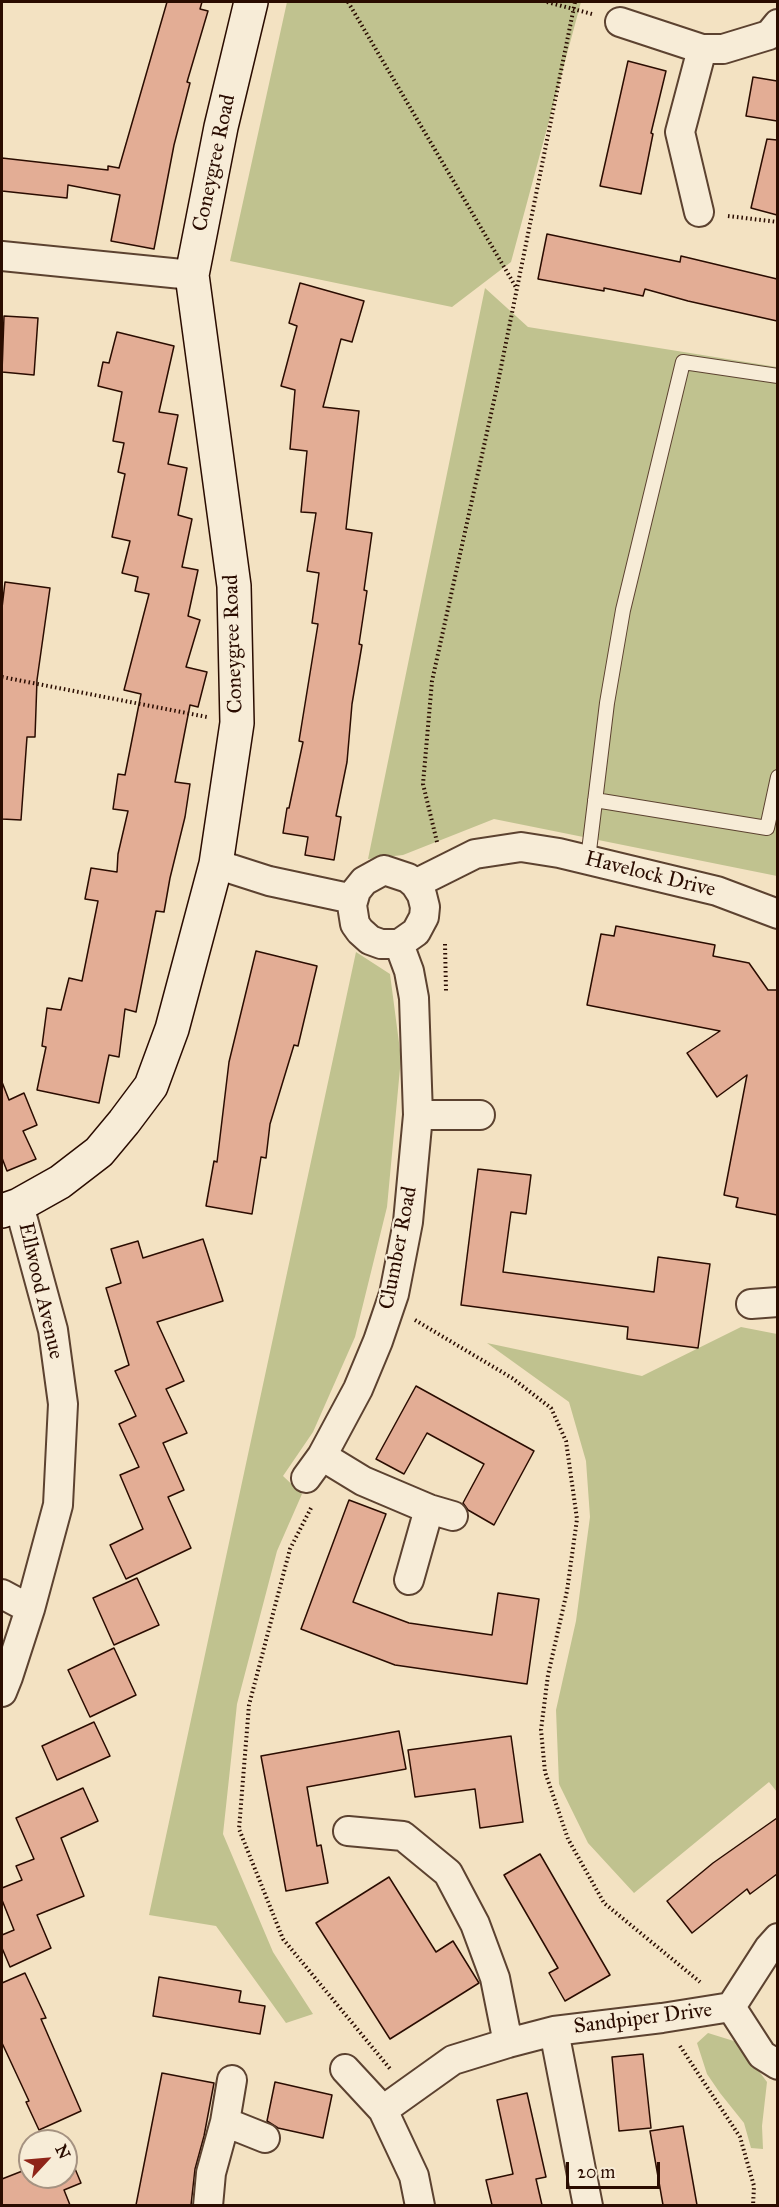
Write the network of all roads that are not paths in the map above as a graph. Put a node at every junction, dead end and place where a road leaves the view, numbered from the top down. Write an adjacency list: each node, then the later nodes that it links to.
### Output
1 (250, 2): 7 (street, Coneygree Road)
2 (620, 22): 4 (street)
3 (777, 24): 4 (street)
4 (702, 49): 5 (street)
5 (699, 212)
6 (2, 256): 7 (street)
7 (192, 275): 12 (street, Coneygree Road)
8 (777, 376): 10 (lane)
9 (777, 777): 10 (lane)
10 (595, 800): 11 (lane)
11 (588, 860): 13 (street, Havelock Drive); 15 (street, Havelock Drive)
12 (216, 864): 14 (street); 19 (street, Coneygree Road)
13 (415, 884): 14 (street); 16 (street)
14 (353, 899): 16 (street)
15 (777, 914)
16 (399, 944): 17 (street, Clumber Road)
17 (418, 1115): 18 (street); 20 (street, Clumber Road)
18 (480, 1115)
19 (10, 1208): 22 (street, Ellwood Avenue)
20 (409, 1580)
21 (2, 1594): 22 (street)
22 (30, 1609): 23 (street, Ellwood Avenue)
23 (2, 1692)
24 (348, 1831): 28 (street)
25 (777, 1938): 26 (street, Sandpiper Drive)
26 (731, 2007): 27 (street, Sandpiper Drive); 29 (street, Sandpiper Drive)
27 (554, 2031): 28 (street, Sandpiper Drive); 37 (street, Sandpiper Drive)
28 (508, 2043): 32 (street, Sandpiper Drive)
29 (777, 2065)
30 (345, 2069): 32 (street)
31 (232, 2080): 33 (street)
32 (383, 2110): 36 (street)
33 (225, 2122): 34 (street); 35 (street)
34 (266, 2138)
35 (208, 2205)
36 (420, 2205)
37 (588, 2205)

